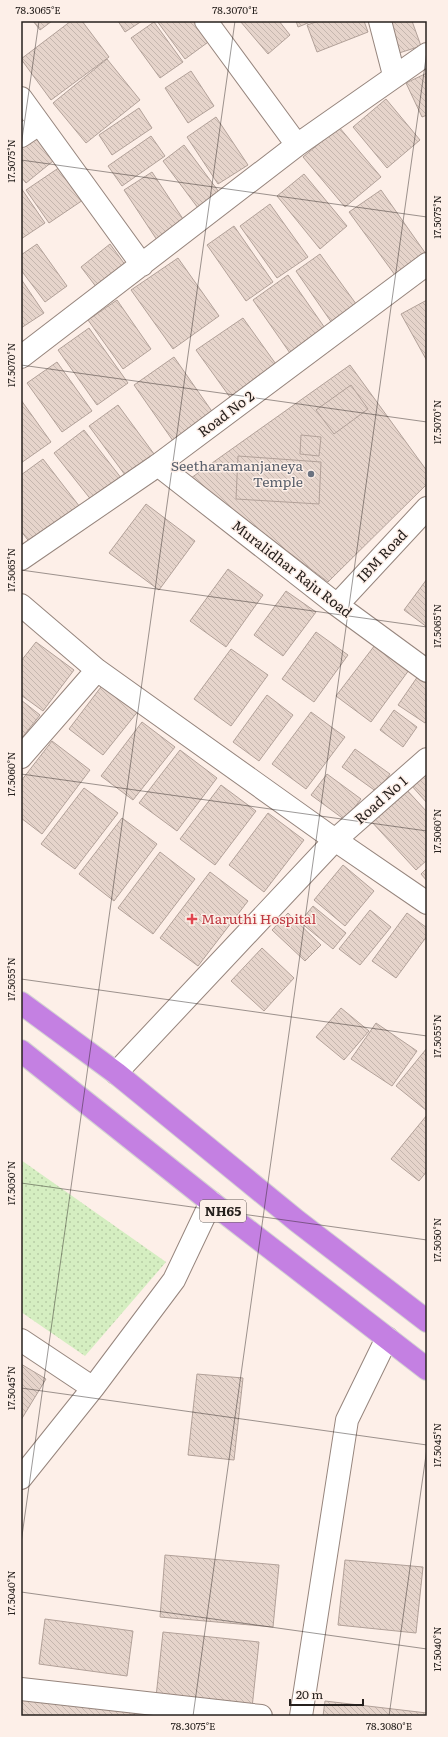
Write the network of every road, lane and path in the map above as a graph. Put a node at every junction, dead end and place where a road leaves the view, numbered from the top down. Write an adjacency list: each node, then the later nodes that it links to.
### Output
1 (206, 21): 8 (street)
2 (380, 21): 4 (street)
3 (427, 54): 4 (street)
4 (394, 75): 8 (street)
5 (21, 98): 6 (street)
6 (40, 124): 7 (street); 9 (street)
7 (21, 136)
8 (297, 145): 9 (street)
9 (142, 264): 11 (street)
10 (427, 264): 12 (street, Road No 2)
11 (21, 357)
12 (158, 465): 14 (street, Road No 2); 16 (street, Muralidhar Raju Road)
13 (427, 508): 16 (street, IBM Road)
14 (21, 558)
15 (21, 605): 17 (street)
16 (337, 605): 18 (street, Muralidhar Raju Road)
17 (97, 670): 19 (street); 21 (street)
18 (427, 671)
19 (21, 757)
20 (427, 759): 21 (street, Road No 1)
21 (335, 840): 22 (street); 25 (street, Road No 1)
22 (427, 903)
23 (21, 1003): 25 (highway, NH65)
24 (21, 1051): 26 (highway, NH65)
25 (116, 1073): 27 (highway, NH65)
26 (211, 1202): 28 (highway, NH65); 31 (street)
27 (427, 1321)
28 (387, 1338): 30 (highway, NH65); 35 (street)
29 (21, 1340): 31 (street)
30 (427, 1369)
31 (93, 1388): 32 (street)
32 (21, 1478)
33 (21, 1688): 34 (street)
34 (261, 1716)
35 (301, 1716)

